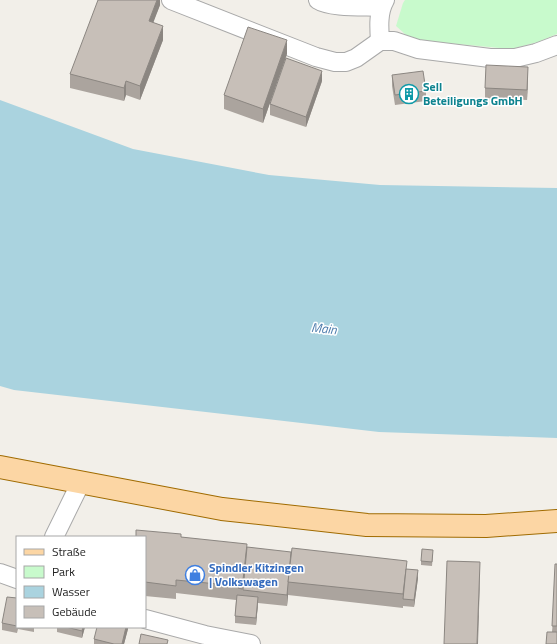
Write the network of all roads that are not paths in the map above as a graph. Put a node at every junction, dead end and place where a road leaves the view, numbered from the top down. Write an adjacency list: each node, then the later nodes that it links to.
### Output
1 (171, 0): 4 (street)
2 (318, 0): 3 (street)
3 (383, 3): 4 (street)
4 (380, 41): 5 (street)
5 (557, 45)
6 (0, 467): 7 (main road)
7 (81, 482): 8 (main road); 9 (street)
8 (557, 521)
9 (54, 536)
10 (0, 574): 11 (street)
11 (16, 579)
12 (146, 619): 13 (street)
13 (251, 644)

